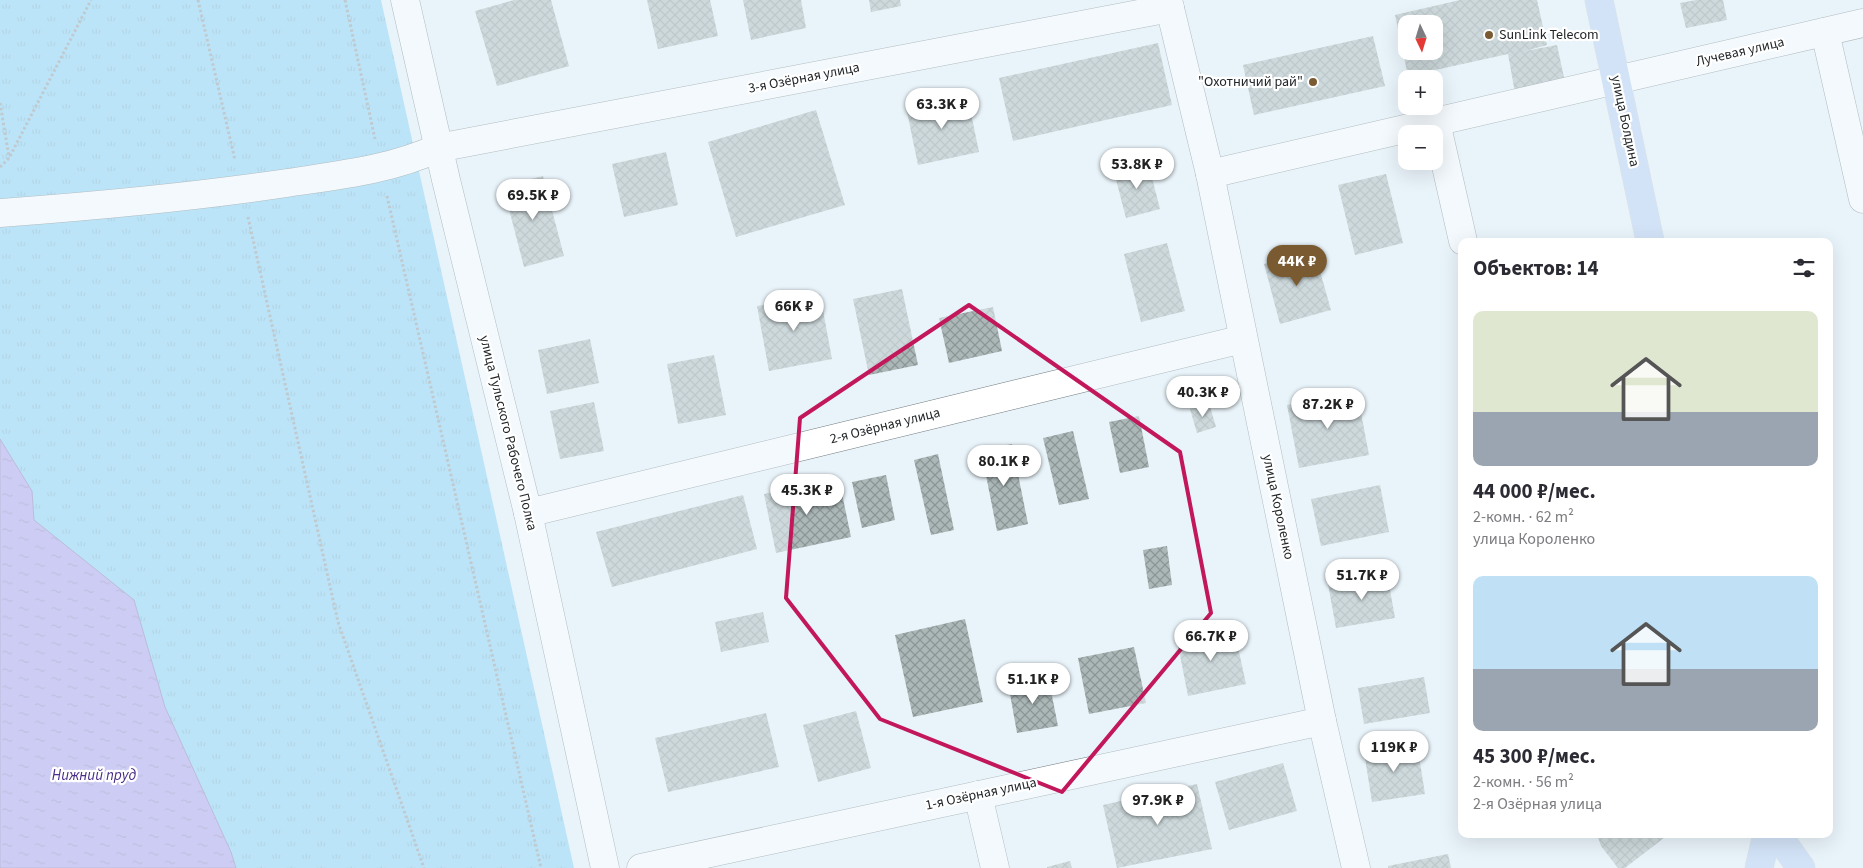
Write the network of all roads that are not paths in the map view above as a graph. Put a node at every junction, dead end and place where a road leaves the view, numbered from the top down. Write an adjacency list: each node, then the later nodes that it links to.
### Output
1 (405, 0): 8 (street, улица Тульского Рабочего Полка)
2 (1599, 0): 6 (main road, улица Болдина)
3 (1169, 4): 8 (street, 3-я Озёрная улица); 9 (street, улица Короленко)
4 (1863, 23): 5 (street, Лучевая улица)
5 (1826, 32): 6 (street, Лучевая улица); 10 (street)
6 (1616, 80): 7 (street, Лучевая улица); 13 (main road, улица Болдина)
7 (1436, 122): 9 (street, Лучевая улица); 12 (street)
8 (438, 148): 11 (street, 3-я Озёрная улица); 15 (street, улица Тульского Рабочего Полка)
9 (1210, 174): 14 (street, улица Короленко)
10 (1863, 199)
11 (0, 213)
12 (1462, 238)
13 (1649, 238)
14 (1243, 339): 15 (street, 2-я Озёрная улица); 16 (street, улица Короленко)
15 (528, 514): 20 (street, улица Тульского Рабочего Полка)
16 (1322, 721): 17 (street, 1-я Озёрная улица); 23 (street, улица Короленко)
17 (978, 795): 21 (street, 1-я Озёрная улица); 22 (street)
18 (1766, 838): 24 (main road)
19 (1780, 838): 25 (main road)
20 (605, 868)
21 (641, 868)
22 (995, 868)
23 (1356, 868)
24 (1759, 868)
25 (1801, 868)

